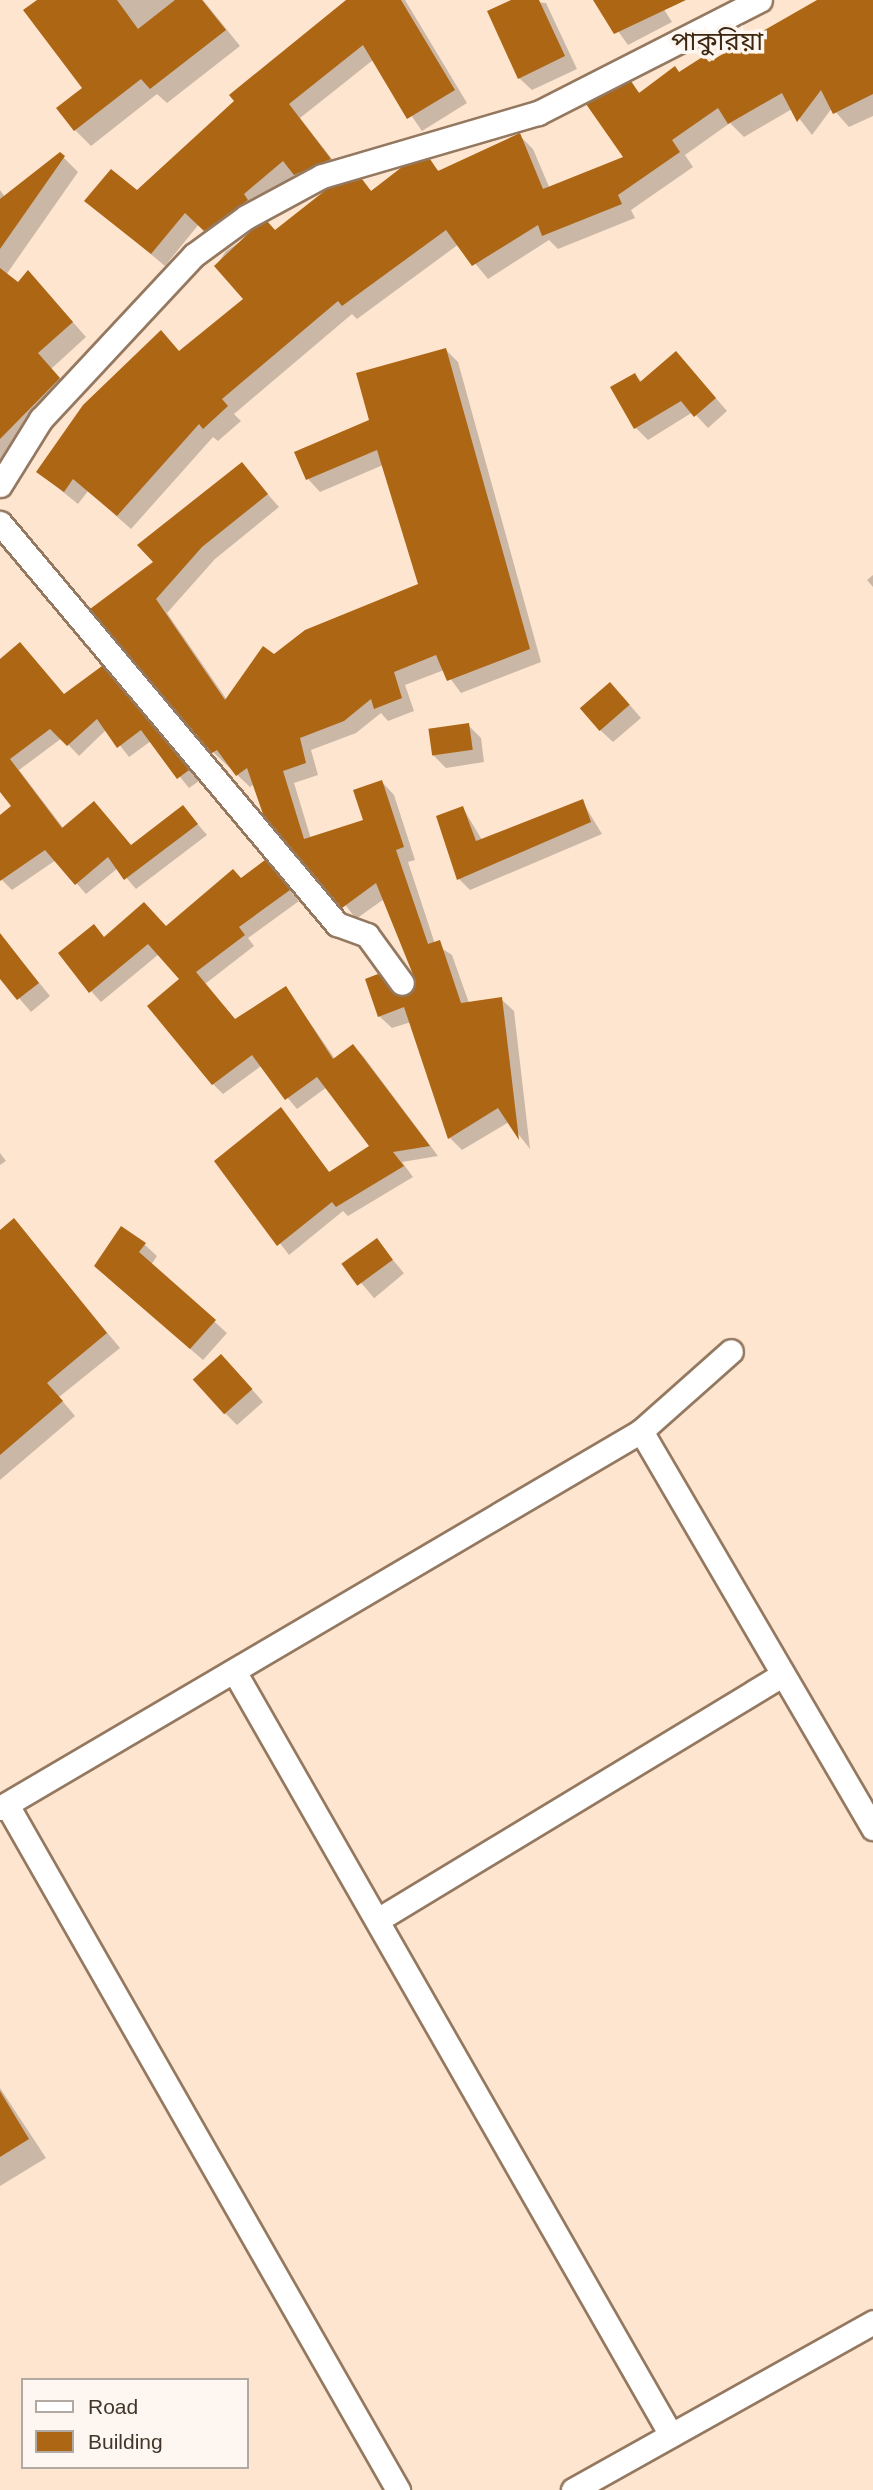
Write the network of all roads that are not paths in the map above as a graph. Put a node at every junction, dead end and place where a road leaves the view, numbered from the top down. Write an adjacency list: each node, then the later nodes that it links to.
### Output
1 (760, 0): 2 (street)
2 (0, 485)
3 (0, 523): 4 (street)
4 (402, 983)
5 (731, 1351): 6 (street)
6 (640, 1431): 7 (street); 8 (street)
7 (234, 1671): 9 (street); 11 (street)
8 (783, 1674): 10 (street); 11 (street)
9 (3, 1806): 15 (street)
10 (873, 1829)
11 (379, 1919): 13 (street)
12 (873, 2322): 13 (street)
13 (671, 2435): 14 (street)
14 (605, 2482): 16 (street)
15 (398, 2490)
16 (573, 2490)

